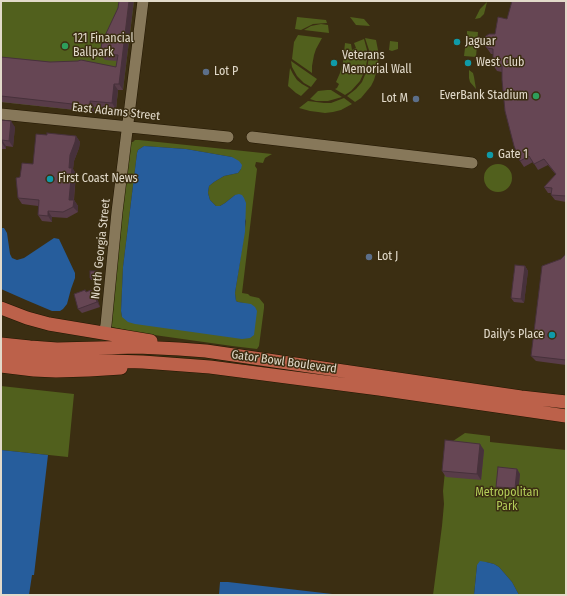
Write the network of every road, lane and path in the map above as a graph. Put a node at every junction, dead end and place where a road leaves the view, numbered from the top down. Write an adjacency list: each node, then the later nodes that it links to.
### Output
1 (143, 1): 3 (street, North Georgia Street)
2 (1, 114): 3 (street, East Adams Street)
3 (128, 127): 4 (street, East Adams Street); 8 (street, North Georgia Street)
4 (228, 137)
5 (252, 137): 6 (street)
6 (472, 164)
7 (1, 308): 8 (main road)
8 (104, 333): 10 (main road); 11 (main road)
9 (1, 344): 10 (main road, Gator Bowl Boulevard)
10 (57, 349): 11 (main road, Gator Bowl Boulevard)
11 (206, 351): 15 (main road, Gator Bowl Boulevard)
12 (1, 355): 13 (main road, Gator Bowl Boulevard)
13 (182, 364): 14 (main road); 16 (main road, Gator Bowl Boulevard)
14 (1, 366)
15 (566, 402)
16 (566, 416)

